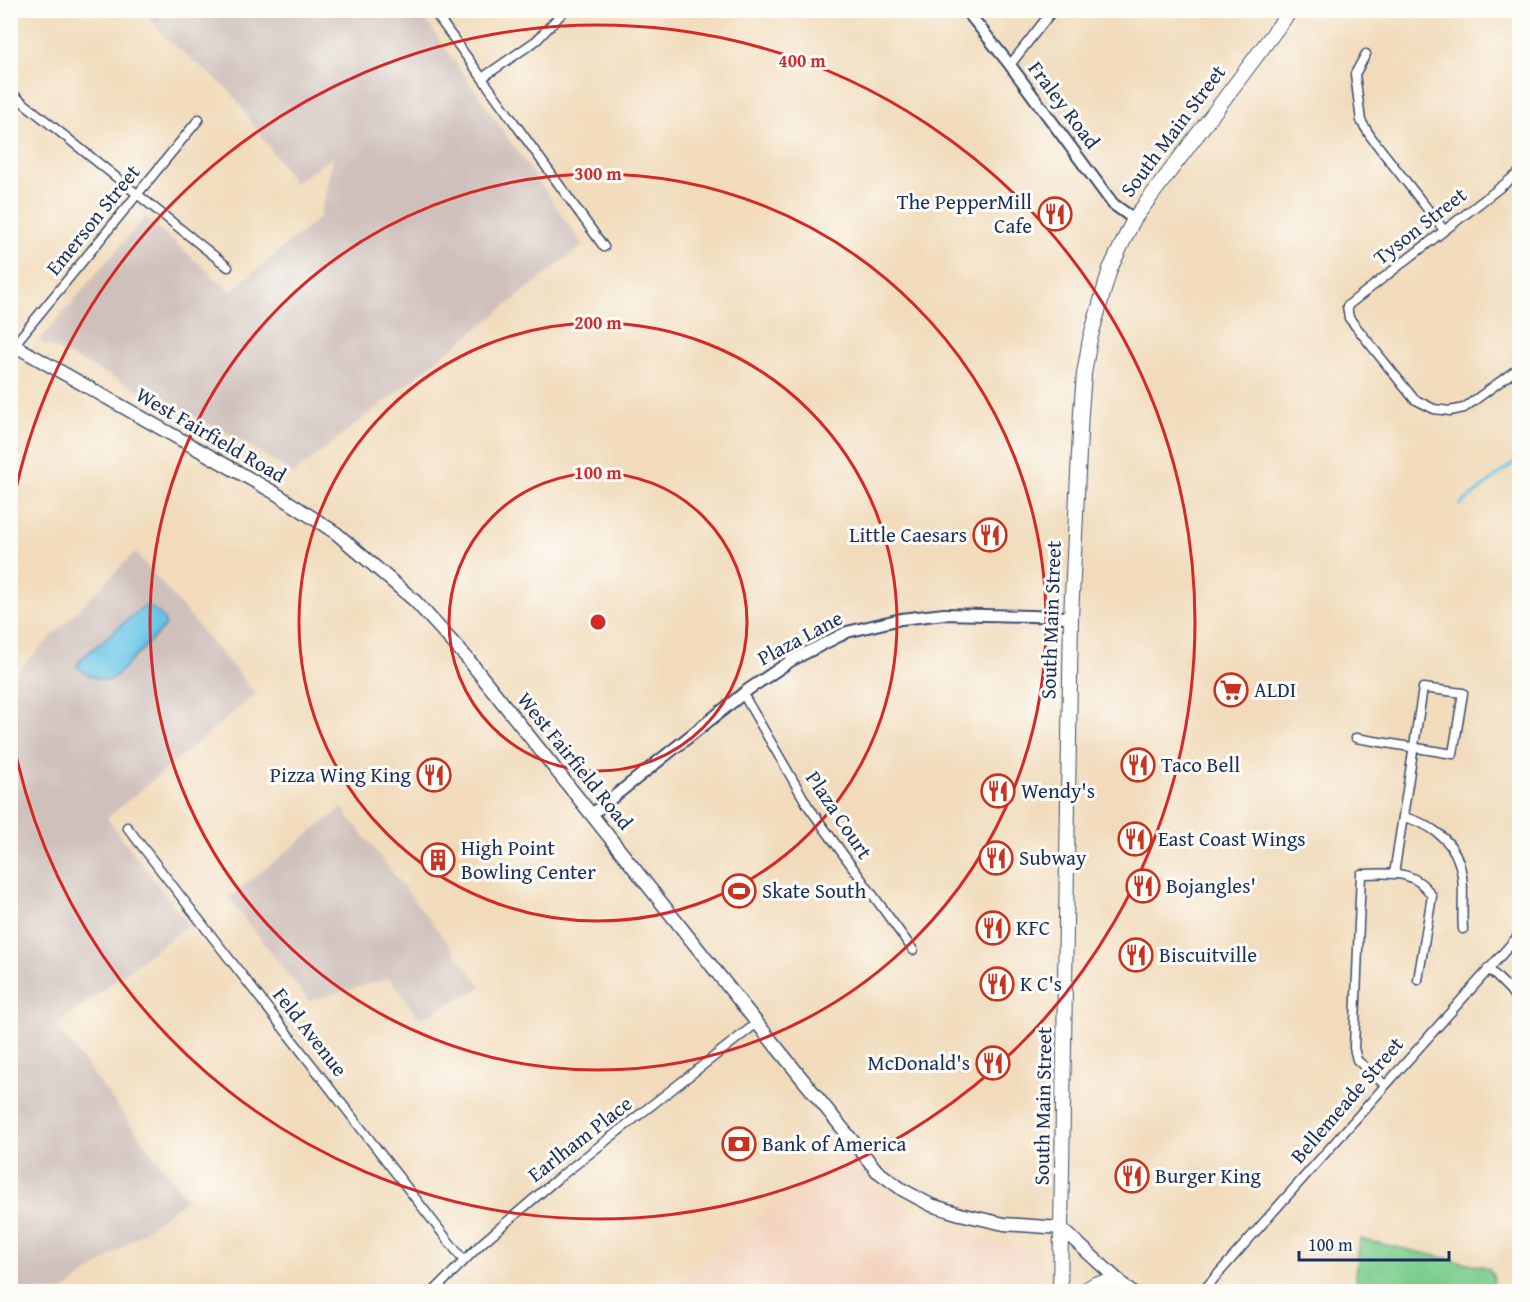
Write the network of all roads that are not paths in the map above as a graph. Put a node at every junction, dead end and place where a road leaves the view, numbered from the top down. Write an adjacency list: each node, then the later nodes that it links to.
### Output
1 (433, 10): 8 (street)
2 (565, 10): 8 (street)
3 (966, 10): 7 (street, Fraley Road)
4 (1053, 10): 7 (street)
5 (1291, 10): 13 (main road, South Main Street)
6 (1366, 54): 14 (street)
7 (1010, 65): 13 (street, Fraley Road)
8 (482, 78): 15 (street)
9 (10, 92): 12 (street)
10 (199, 119): 12 (street, Emerson Street)
11 (1520, 172): 14 (street, Tyson Street)
12 (137, 194): 16 (street); 17 (street, Emerson Street)
13 (1134, 219): 19 (main road, South Main Street)
14 (1444, 230): 18 (street, Tyson Street)
15 (604, 247)
16 (228, 267)
17 (12, 344): 23 (main road, West Fairfield Road)
18 (1520, 367)
19 (1071, 617): 20 (street, Plaza Lane); 35 (main road, South Main Street)
20 (742, 694): 23 (street, Plaza Lane); 29 (street, Plaza Court)
21 (1356, 738): 22 (street)
22 (1412, 747): 22 (street); 24 (street)
23 (592, 814): 33 (main road, West Fairfield Road)
24 (1402, 817): 26 (street); 27 (street)
25 (127, 827): 36 (street, Feld Avenue)
26 (1394, 874): 31 (street); 34 (street)
27 (1463, 929)
28 (1520, 934): 30 (street, Bellemeade Street)
29 (913, 950)
30 (1488, 968): 32 (street); 34 (street, Bellemeade Street)
31 (1418, 980)
32 (1520, 1004)
33 (757, 1023): 35 (main road, West Fairfield Road); 36 (street, Earlham Place)
34 (1385, 1085): 42 (street, Bellemeade Street)
35 (1061, 1228): 37 (main road); 39 (main road, South Main Street)
36 (464, 1261): 38 (street, Earlham Place)
37 (1119, 1281): 40 (main road); 41 (main road)
38 (433, 1292)
39 (1060, 1292)
40 (1082, 1292)
41 (1131, 1292)
42 (1202, 1292)

